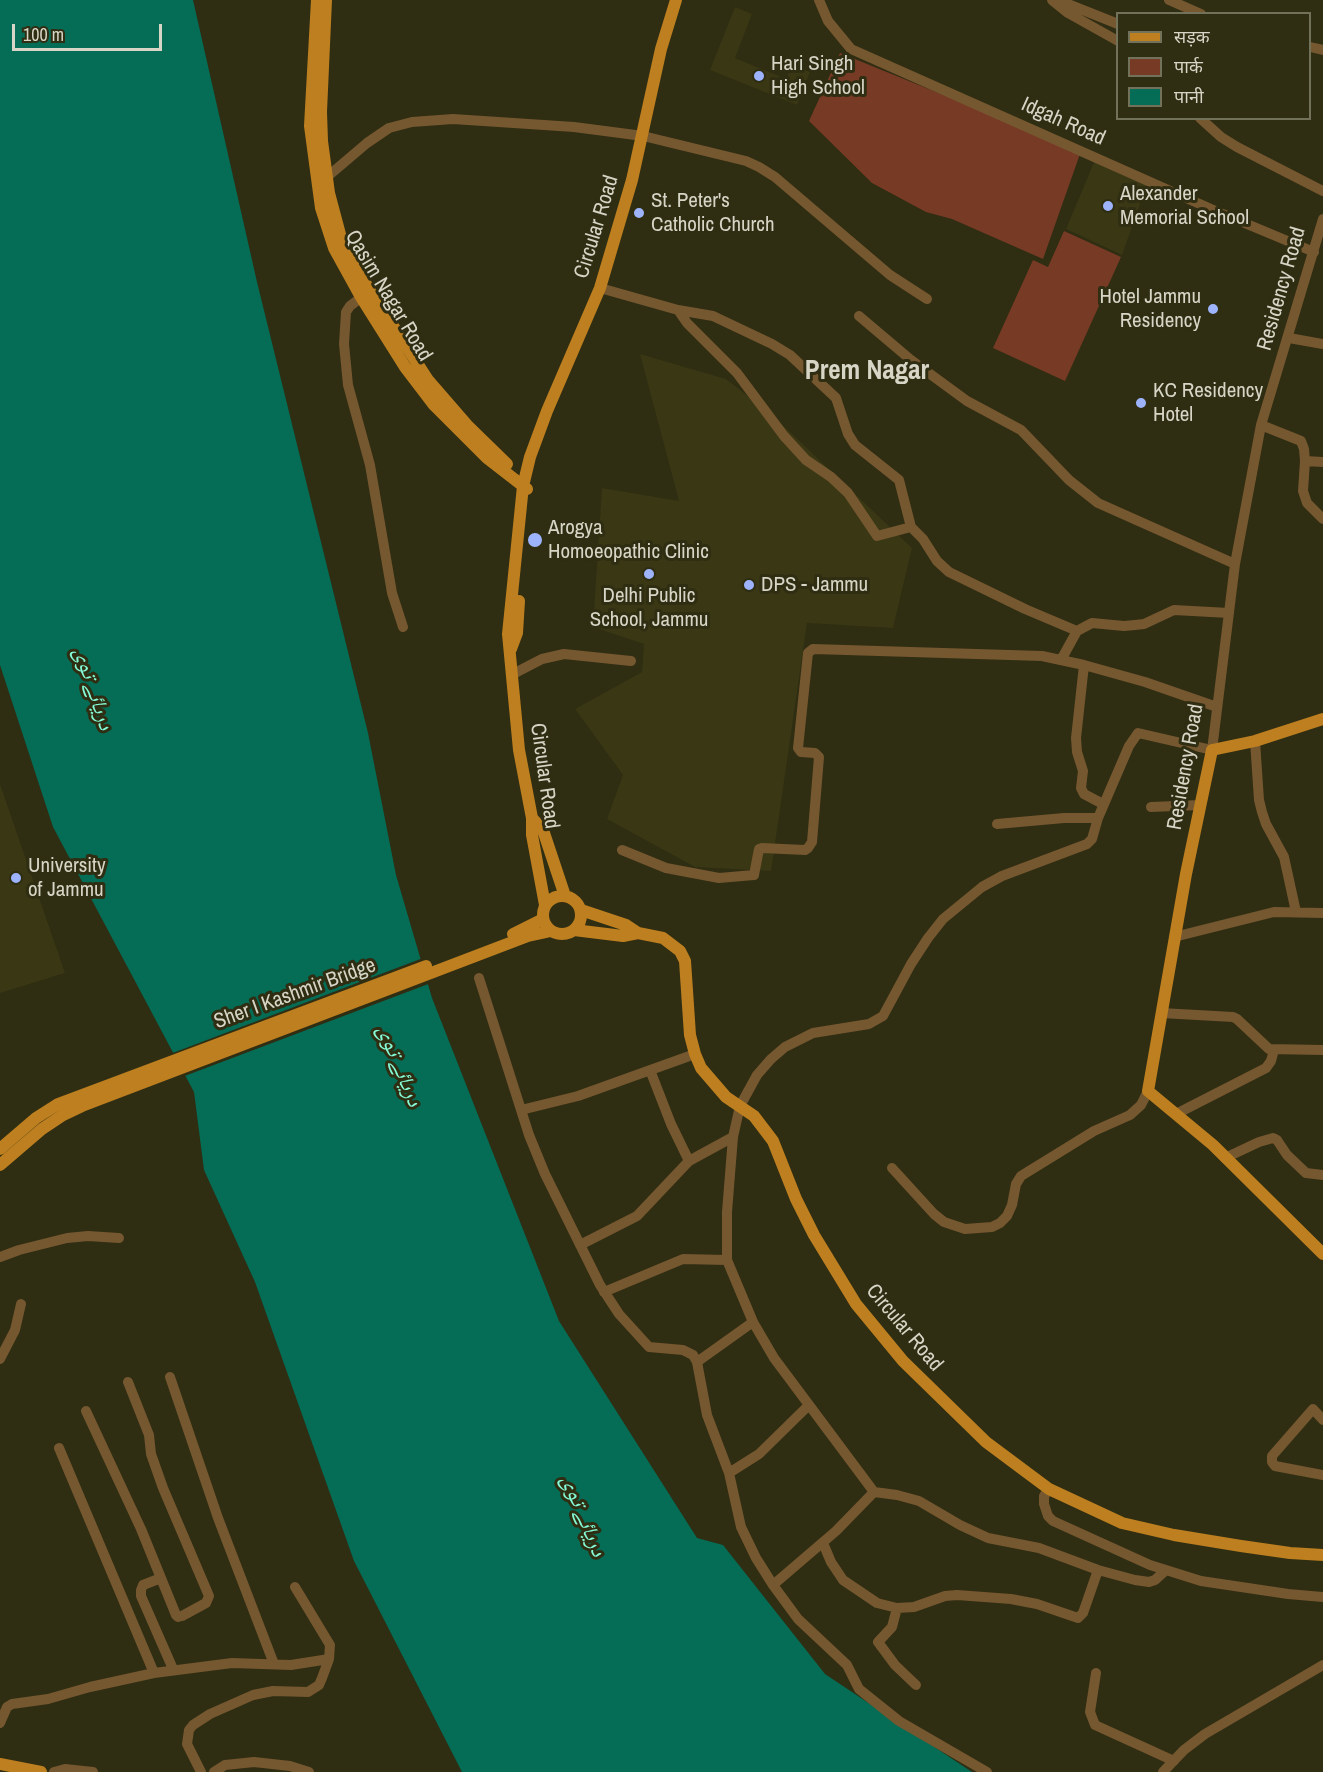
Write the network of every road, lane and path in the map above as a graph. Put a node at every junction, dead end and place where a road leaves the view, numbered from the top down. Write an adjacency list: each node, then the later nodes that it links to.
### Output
1 (317, 0): 18 (main road, Qasim Nagar Road)
2 (326, 0): 13 (main road, Qasim Nagar Road)
3 (676, 0): 12 (main road, Circular Road)
4 (819, 0): 16 (street, Idgah Road)
5 (1052, 0): 10 (street)
6 (1058, 0): 9 (street)
7 (1169, 0): 8 (street)
8 (1196, 12)
9 (1116, 23)
10 (1116, 40)
11 (1203, 120): 14 (street)
12 (643, 136): 13 (street); 17 (main road, Circular Road); 19 (street)
13 (327, 177): 18 (main road, Qasim Nagar Road)
14 (1323, 191)
15 (1323, 219): 16 (street, Residency Road)
16 (1314, 252): 22 (street, Residency Road)
17 (600, 288): 20 (street); 27 (main road, Circular Road)
18 (365, 294): 27 (main road, Qasim Nagar Road); 32 (street)
19 (927, 300)
20 (678, 310): 29 (street); 29 (street)
21 (859, 316): 30 (street)
22 (1289, 338): 23 (street); 24 (street, Residency Road)
23 (1323, 344)
24 (1262, 425): 25 (street); 30 (street, Residency Road)
25 (1305, 461): 26 (street); 28 (street)
26 (1323, 462)
27 (527, 483): 37 (main road, Circular Road)
28 (1323, 519)
29 (911, 527): 33 (street)
30 (1235, 564): 31 (street, Residency Road)
31 (1229, 613): 33 (street); 38 (street, Residency Road)
32 (403, 627)
33 (1077, 631): 34 (street)
34 (1061, 660): 36 (street); 48 (street)
35 (631, 661): 37 (street)
36 (1084, 665): 38 (street); 42 (street)
37 (511, 675): 45 (main road, Circular Road)
38 (1217, 706): 41 (street, Residency Road)
39 (1323, 718): 40 (main road)
40 (1255, 741): 41 (main road); 52 (street)
41 (1212, 750): 42 (street); 43 (main road, Residency Road)
42 (1103, 804): 46 (street)
43 (1200, 805): 44 (street); 59 (main road, Residency Road)
44 (1151, 807)
45 (532, 818): 49 (main road); 50 (main road, Circular Road)
46 (1098, 818): 47 (street); 68 (street)
47 (997, 824)
48 (622, 850)
49 (565, 896): 50 (main road); 51 (main road)
50 (545, 905): 54 (main road)
51 (581, 910): 55 (main road); 58 (main road)
52 (1296, 912): 53 (street); 59 (street)
53 (1323, 913)
54 (543, 919): 56 (main road); 57 (main road)
55 (574, 930): 56 (main road); 58 (main road)
56 (551, 931): 57 (main road)
57 (527, 933): 67 (main road, Sher I Kashmir Bridge)
58 (638, 933): 64 (main road, Circular Road)
59 (1174, 937): 61 (main road, Residency Road)
60 (479, 978): 69 (street)
61 (1161, 1013): 62 (street); 66 (main road, Residency Road)
62 (1274, 1050): 63 (street); 70 (street)
63 (1323, 1050)
64 (694, 1054): 65 (street); 68 (main road, Circular Road)
65 (650, 1070): 69 (street); 74 (street)
66 (1148, 1091): 70 (main road); 76 (street)
67 (80, 1101): 72 (main road); 75 (main road)
68 (740, 1106): 71 (street); 96 (main road, Circular Road)
69 (521, 1110): 79 (street)
70 (1176, 1114): 73 (main road)
71 (733, 1137): 74 (street); 82 (street)
72 (0, 1149)
73 (1225, 1158): 77 (street); 80 (main road)
74 (689, 1161): 79 (street)
75 (0, 1165)
76 (892, 1168)
77 (1323, 1175)
78 (119, 1238): 81 (street)
79 (580, 1245): 83 (street)
80 (1323, 1254)
81 (0, 1257)
82 (727, 1260): 83 (street); 85 (street)
83 (604, 1292): 87 (street)
84 (21, 1304): 86 (street)
85 (753, 1322): 87 (street); 90 (street)
86 (1, 1355)
87 (697, 1362): 94 (street)
88 (170, 1377): 108 (street)
89 (128, 1382): 102 (street)
90 (809, 1405): 94 (street); 97 (street)
91 (86, 1411): 102 (street)
92 (1323, 1420): 95 (street)
93 (59, 1449): 111 (street)
94 (729, 1473): 103 (street)
95 (1323, 1475)
96 (1049, 1489): 99 (main road, Circular Road); 101 (street)
97 (874, 1492): 98 (street); 100 (street)
98 (823, 1543): 103 (street); 106 (street)
99 (1323, 1555)
100 (1098, 1570): 101 (street); 106 (street)
101 (1166, 1570): 105 (street)
102 (161, 1578): 110 (street)
103 (773, 1585): 123 (street)
104 (294, 1587): 107 (street)
105 (1323, 1597)
106 (897, 1608): 113 (street)
107 (329, 1659): 108 (street); 120 (street)
108 (274, 1664): 110 (street)
109 (1323, 1665): 115 (street)
110 (173, 1669): 111 (street)
111 (154, 1673): 114 (street)
112 (1096, 1673): 115 (street)
113 (916, 1685)
114 (2, 1719)
115 (1174, 1761): 124 (street)
116 (0, 1764): 117 (main road)
117 (41, 1772)
118 (54, 1772): 119 (street)
119 (93, 1772)
120 (201, 1772)
121 (214, 1772): 122 (street)
122 (309, 1772)
123 (987, 1772)
124 (1163, 1772)

